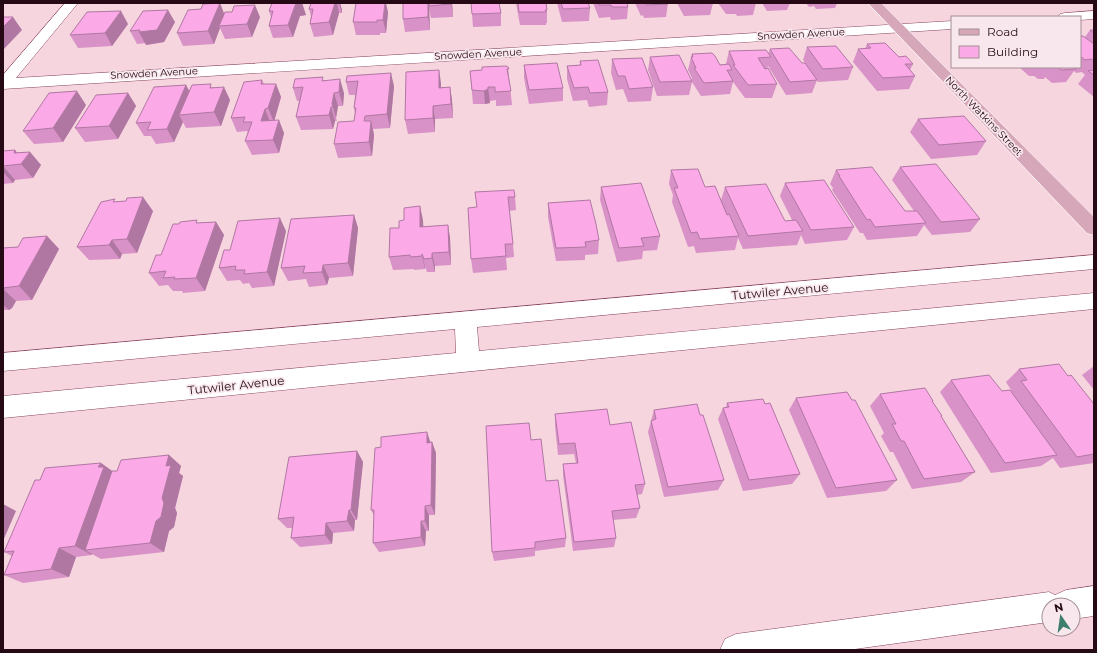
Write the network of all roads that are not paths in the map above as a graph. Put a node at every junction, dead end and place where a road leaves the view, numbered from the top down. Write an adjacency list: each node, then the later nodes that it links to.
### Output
1 (72, 3): 7 (street)
2 (874, 3): 6 (main road, North Watkins Street)
3 (1094, 15): 4 (street)
4 (1080, 16)
5 (951, 25): 6 (street, Snowden Avenue)
6 (898, 28): 7 (street, Snowden Avenue); 8 (main road, North Watkins Street)
7 (3, 83)
8 (1094, 228)
9 (1094, 262): 11 (street, Tutwiler Avenue)
10 (1094, 300): 13 (street, Tutwiler Avenue)
11 (466, 320): 12 (street, Tutwiler Avenue); 13 (street)
12 (3, 362)
13 (468, 362): 14 (street, Tutwiler Avenue)
14 (3, 408)
15 (1094, 601): 16 (street)
16 (1081, 603)
17 (1041, 608): 18 (street)
18 (736, 650)

